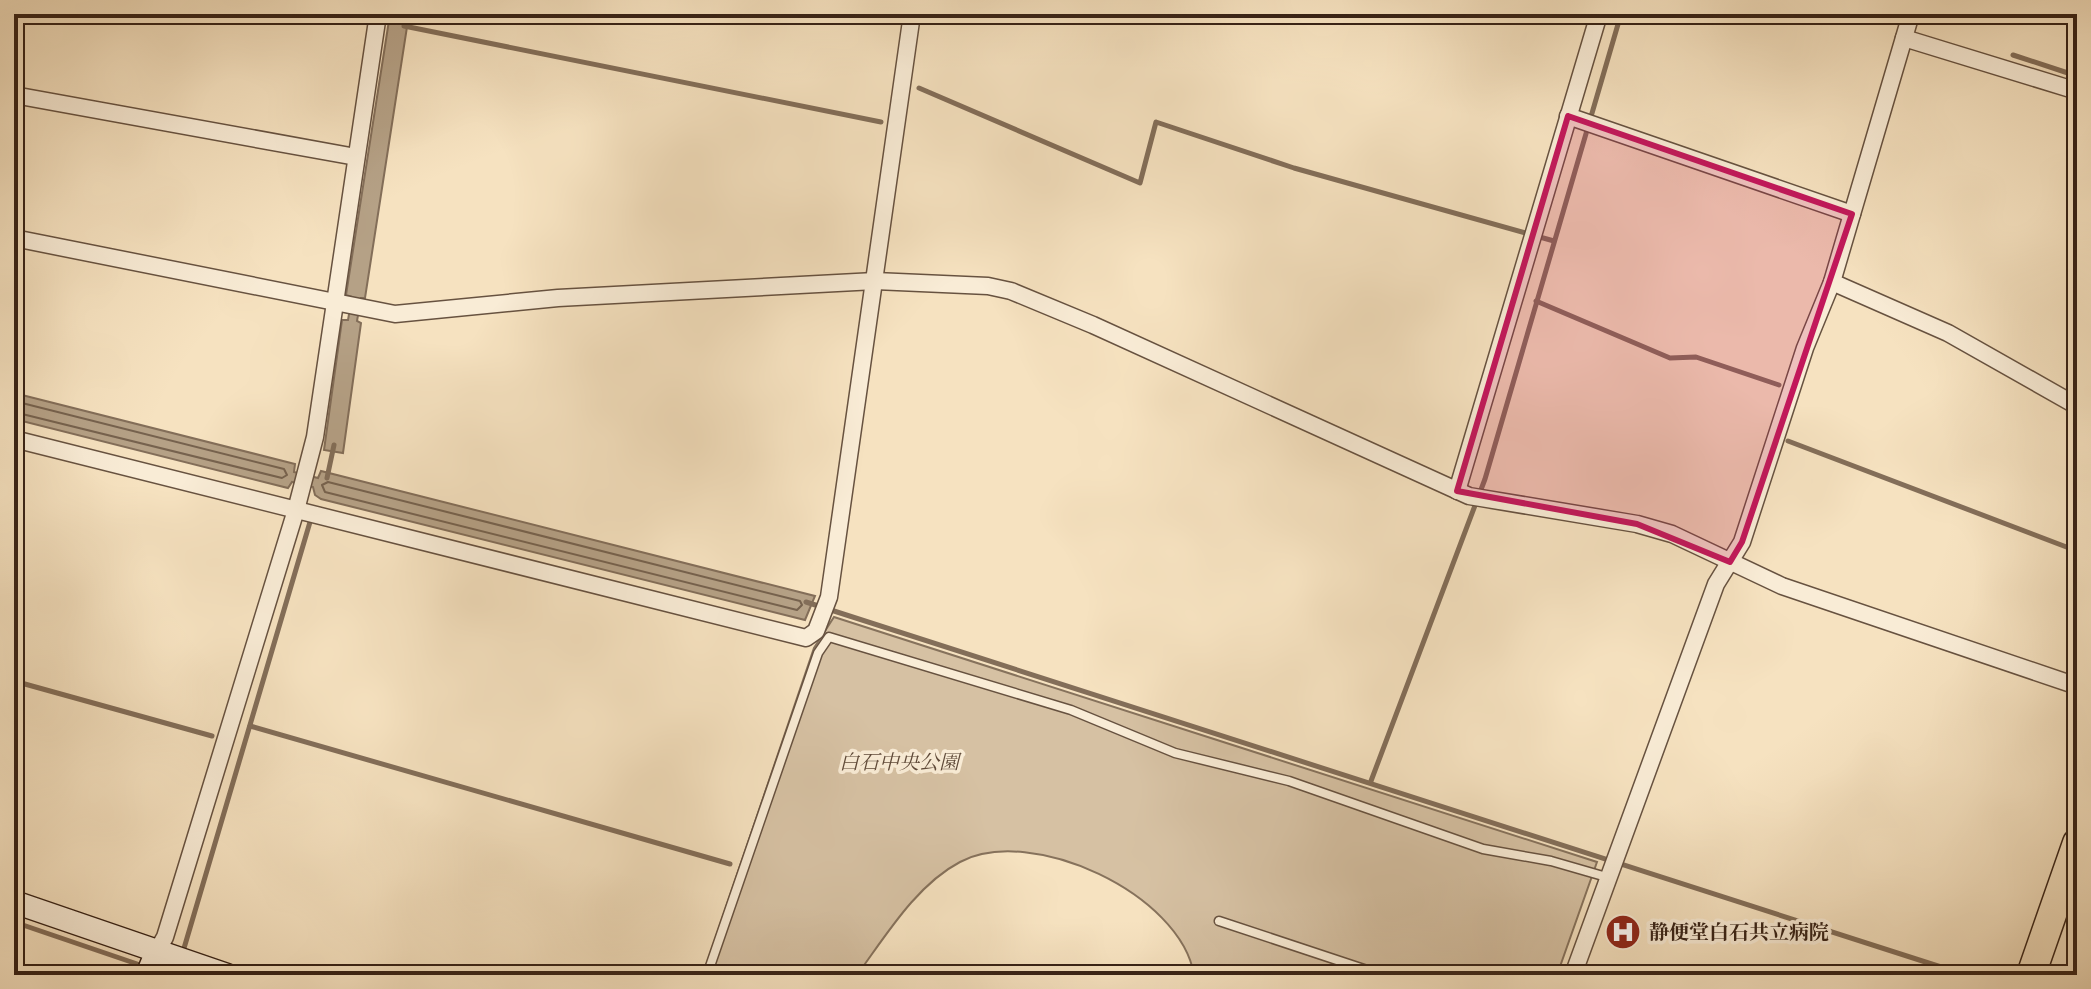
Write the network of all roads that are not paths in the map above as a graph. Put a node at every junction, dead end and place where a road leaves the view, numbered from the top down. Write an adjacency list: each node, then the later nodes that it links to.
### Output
1 (378, 14): 9 (street)
2 (912, 14): 12 (street)
3 (1599, 14): 8 (street)
4 (1911, 14): 5 (street)
5 (1904, 38): 6 (street); 10 (street)
6 (2077, 91)
7 (14, 95): 9 (street)
8 (1583, 121): 10 (street); 17 (street)
9 (356, 157): 14 (street)
10 (1852, 214): 13 (street)
11 (14, 238): 14 (street)
12 (875, 281): 14 (street); 17 (street); 18 (street)
13 (1832, 282): 15 (street); 19 (street)
14 (347, 307): 18 (street)
15 (2077, 406)
16 (14, 439): 18 (street)
17 (1470, 496): 19 (street)
18 (296, 510): 25 (street)
19 (1730, 562): 20 (street); 22 (street)
20 (2077, 686)
21 (2077, 843): 30 (highway)
22 (1611, 878): 27 (lane); 29 (street)
23 (14, 902): 25 (street)
24 (1219, 921): 28 (lane)
25 (162, 964): 26 (street)
26 (227, 975)
27 (707, 975)
28 (1382, 975)
29 (1573, 975)
30 (2031, 975)

